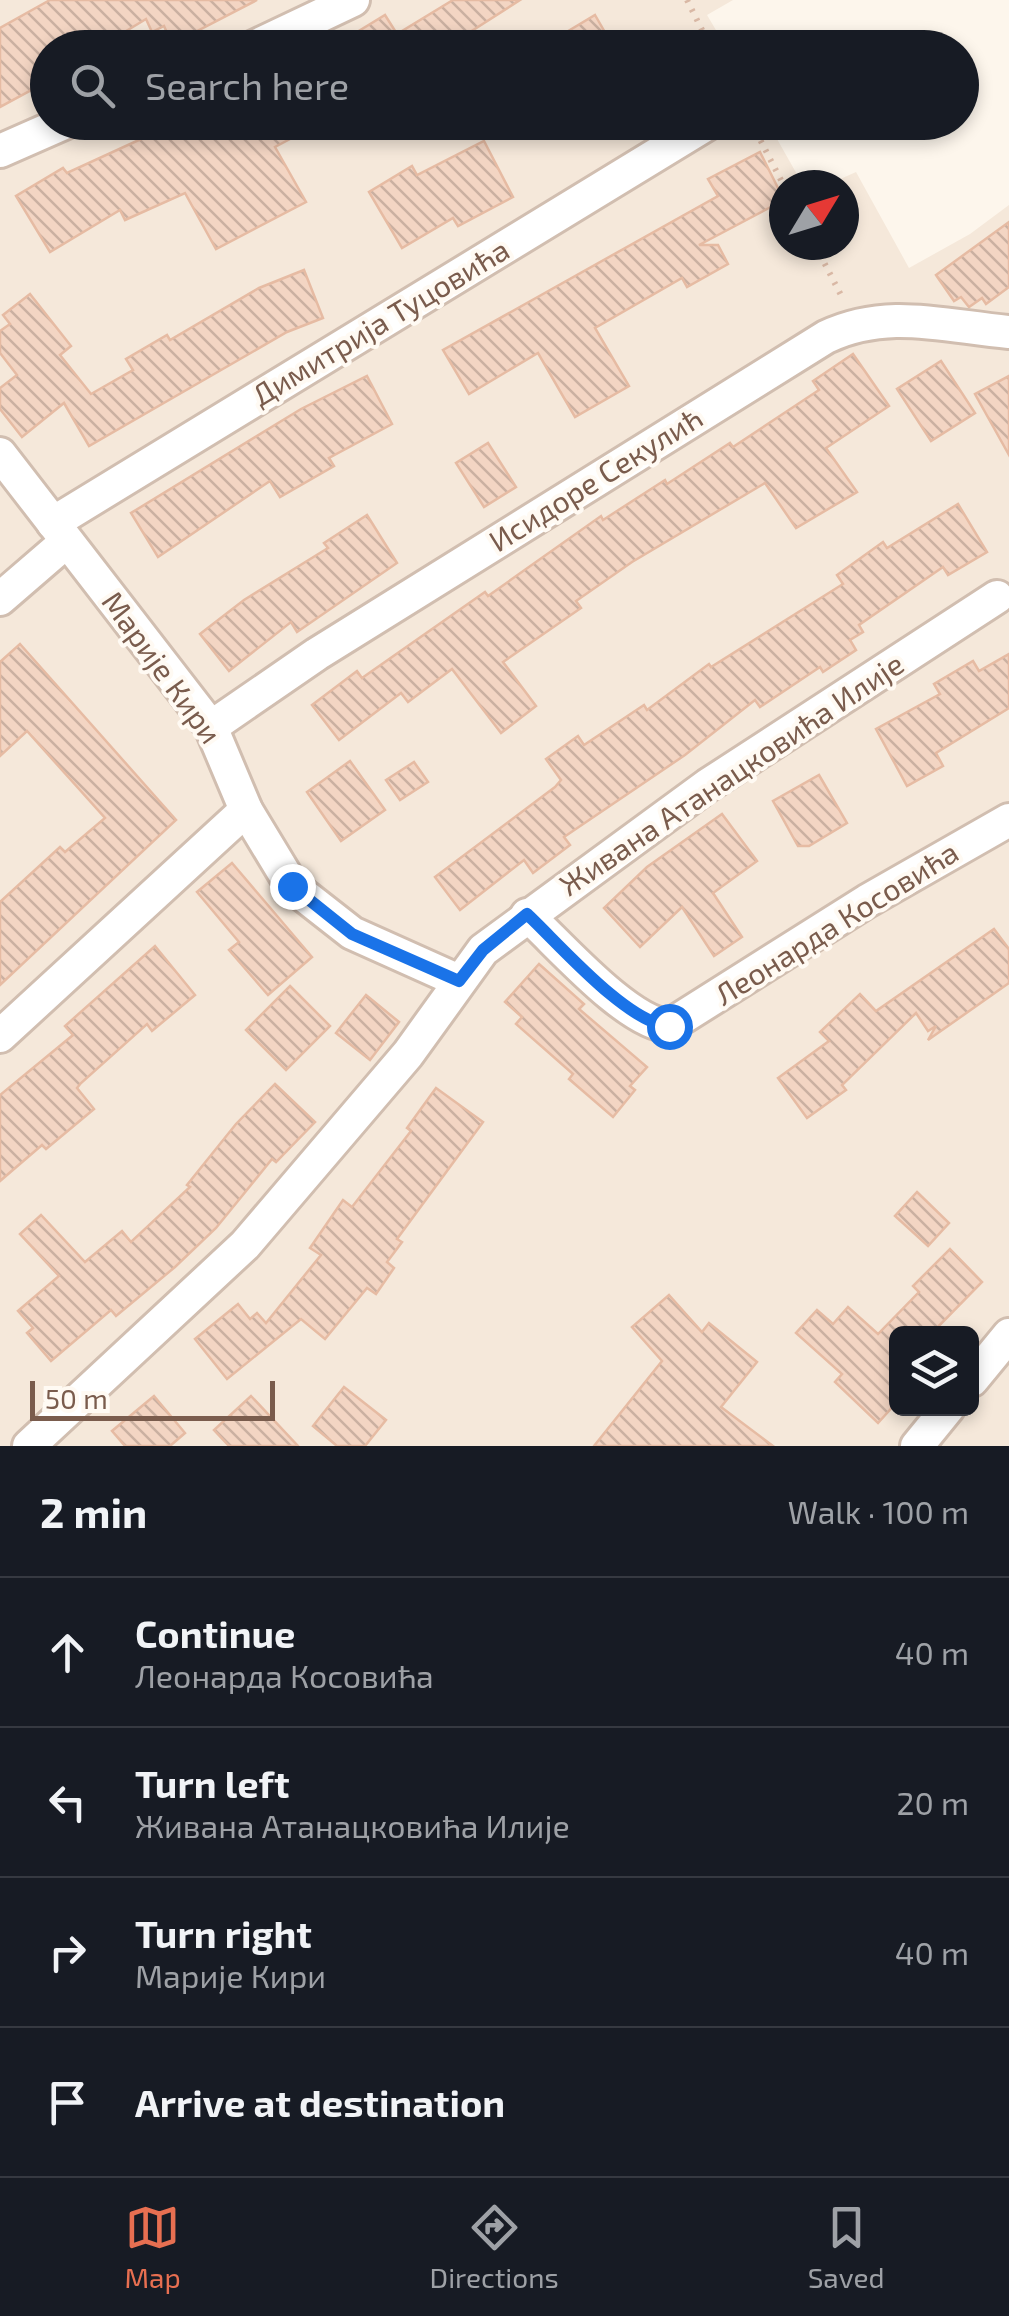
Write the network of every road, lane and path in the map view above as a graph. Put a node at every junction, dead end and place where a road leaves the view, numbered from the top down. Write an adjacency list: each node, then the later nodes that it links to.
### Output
1 (353, 0): 3 (street)
2 (686, 0): 4 (path)
3 (290, 30)
4 (702, 30)
5 (30, 138): 8 (street)
6 (681, 140): 14 (street, Димитрија Туцовића)
7 (760, 140): 9 (path)
8 (0, 151)
9 (776, 170)
10 (823, 260): 11 (path)
11 (856, 323): 12 (street, Исидоре Секулић); 17 (street, Исидоре Секулић)
12 (1009, 332)
13 (0, 454): 14 (street, Марије Кири)
14 (59, 532): 16 (street, Димитрија Туцовића); 17 (street, Марије Кири)
15 (997, 598): 20 (street, Живана Атанацковића Илије)
16 (0, 599)
17 (211, 728): 18 (street, Марије Кири)
18 (246, 810): 21 (street, Марије Кири); 22 (street)
19 (1009, 820): 20 (street, Леонарда Косовића)
20 (527, 914): 21 (street, Живана Атанацковића Илије)
21 (459, 981): 26 (street, Живана Атанацковића Илије)
22 (0, 1036)
23 (1009, 1335): 24 (street)
24 (979, 1371)
25 (941, 1416): 27 (street)
26 (30, 1446)
27 (917, 1446)

